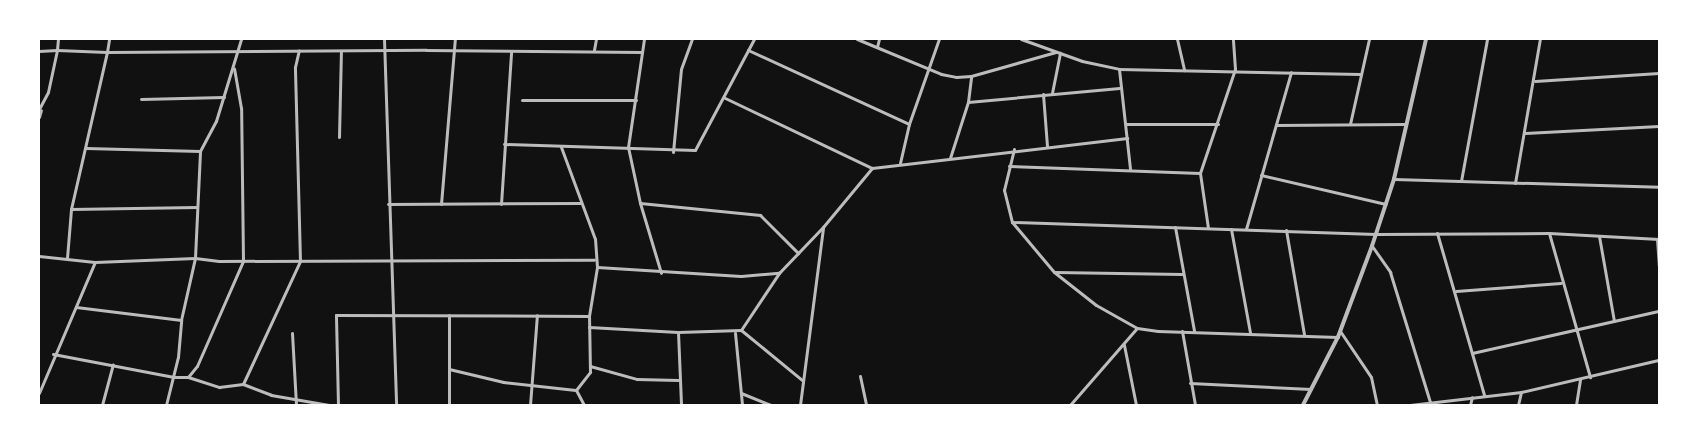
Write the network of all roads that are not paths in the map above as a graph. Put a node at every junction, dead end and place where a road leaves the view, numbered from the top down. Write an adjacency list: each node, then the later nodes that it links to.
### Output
1 (58, 39): 21 (street)
2 (109, 39): 28 (street)
3 (241, 39): 29 (street)
4 (384, 39): 26 (street)
5 (455, 39): 27 (street)
6 (596, 39): 23 (street)
7 (644, 39): 32 (street)
8 (692, 39): 72 (street)
9 (754, 39): 24 (street)
10 (857, 39): 20 (street)
11 (879, 39): 20 (street)
12 (939, 39): 35 (street)
13 (1021, 39): 33 (street)
14 (1177, 39): 38 (street)
15 (1233, 39): 37 (street)
16 (1369, 39): 41 (street)
17 (1426, 39): 59 (street)
18 (1487, 39): 81 (street)
19 (1540, 39): 43 (street)
20 (876, 47): 35 (street)
21 (57, 50): 25 (street); 28 (street); 53 (street)
22 (298, 50): 29 (street); 30 (street); 113 (street)
23 (594, 50): 31 (street); 32 (street)
24 (748, 50): 48 (street); 55 (street)
25 (39, 51)
26 (386, 51): 27 (street); 30 (street); 86 (street)
27 (455, 51): 31 (street); 87 (street)
28 (107, 52): 29 (street); 69 (street)
29 (238, 52): 34 (street)
30 (341, 52): 63 (street)
31 (511, 52): 65 (street)
32 (642, 52): 51 (street)
33 (1058, 53): 36 (street); 42 (street); 45 (street)
34 (234, 66): 47 (street); 112 (street)
35 (929, 69): 42 (street); 55 (street)
36 (1118, 69): 38 (street); 44 (street)
37 (1235, 69): 38 (street); 39 (street); 57 (street)
38 (1184, 70)
39 (1291, 72): 41 (street); 60 (street)
40 (1659, 73): 43 (street)
41 (1360, 74): 58 (street)
42 (971, 76): 52 (street)
43 (1535, 81): 62 (street)
44 (1119, 88): 45 (street); 56 (street)
45 (1052, 93): 46 (street)
46 (1043, 94): 52 (street); 66 (street)
47 (224, 97): 49 (street); 71 (street)
48 (726, 98): 72 (street); 76 (street)
49 (141, 99)
50 (522, 100): 51 (street)
51 (636, 100): 68 (street)
52 (968, 102): 73 (street)
53 (40, 110): 54 (street)
54 (39, 117)
55 (909, 124): 74 (street)
56 (1126, 124): 57 (street); 64 (street)
57 (1218, 124): 78 (street)
58 (1350, 124): 59 (street); 60 (street)
59 (1405, 124): 80 (street)
60 (1276, 125): 79 (street)
61 (1659, 126): 62 (street)
62 (1525, 133): 82 (street)
63 (339, 138)
64 (1127, 138): 66 (street); 77 (street)
65 (504, 144): 67 (street); 88 (street)
66 (1047, 146): 70 (street)
67 (561, 147): 68 (street); 84 (street)
68 (628, 147): 72 (street); 85 (street)
69 (86, 148): 71 (street); 91 (street)
70 (1014, 149): 73 (street); 75 (street)
71 (200, 151): 90 (street)
72 (672, 152)
73 (950, 158): 74 (street)
74 (900, 162): 76 (street)
75 (1009, 166): 77 (street); 92 (street)
76 (872, 168): 93 (street)
77 (1130, 169): 78 (street)
78 (1200, 173): 95 (street)
79 (1261, 175): 89 (street); 97 (street)
80 (1394, 178): 81 (street); 89 (street)
81 (1461, 181): 82 (street)
82 (1515, 183): 83 (street)
83 (1659, 187)
84 (581, 203): 88 (street); 110 (street)
85 (640, 203): 105 (street); 117 (street)
86 (388, 204): 87 (street); 109 (street)
87 (441, 204): 88 (street)
88 (501, 204)
89 (1386, 204): 100 (street)
90 (197, 207): 91 (street); 108 (street)
91 (71, 209): 107 (street)
92 (1012, 222): 94 (street); 118 (street)
93 (823, 227): 105 (street); 157 (street)
94 (1175, 227): 95 (street); 120 (street)
95 (1208, 228): 96 (street)
96 (1231, 228): 97 (street); 140 (street)
97 (1246, 229): 98 (street)
98 (1286, 230): 100 (street); 142 (street)
99 (1437, 233): 100 (street); 101 (street); 122 (street)
100 (1376, 234): 104 (street)
101 (1548, 234): 102 (street); 121 (street)
102 (1600, 236): 103 (street); 130 (street)
103 (1658, 239): 116 (street)
104 (1372, 246): 136 (street); 169 (street)
105 (798, 253): 119 (street)
106 (40, 256): 107 (street); 111 (street)
107 (67, 258): 114 (street)
108 (195, 258): 112 (street); 114 (street); 129 (street)
109 (390, 260): 110 (street); 113 (street); 125 (street)
110 (594, 260): 115 (street)
111 (39, 261)
112 (244, 261): 113 (street); 153 (street)
113 (300, 261): 159 (street)
114 (95, 262): 123 (street)
115 (596, 266): 117 (street); 128 (street)
116 (1659, 266)
117 (661, 272): 119 (street)
118 (1054, 272): 120 (street); 132 (street)
119 (779, 273): 133 (street)
120 (1182, 274): 138 (street)
121 (1561, 283): 122 (street); 134 (street)
122 (1456, 291): 145 (street)
123 (76, 307): 129 (street); 146 (street)
124 (1659, 311): 130 (street)
125 (394, 314): 126 (street); 174 (street); 175 (street)
126 (449, 315): 127 (street); 150 (street)
127 (536, 315): 128 (street); 160 (street)
128 (589, 316): 131 (street)
129 (181, 320): 152 (street)
130 (1614, 321): 134 (street)
131 (589, 327): 137 (street); 149 (street)
132 (1137, 328): 135 (street); 144 (street)
133 (741, 330): 139 (street); 157 (street)
134 (1576, 330): 145 (street); 154 (street)
135 (1182, 331): 138 (street); 158 (street)
136 (1340, 331): 143 (street); 188 (street)
137 (678, 332): 139 (street); 156 (street)
138 (1194, 332): 140 (street)
139 (735, 333): 165 (street)
140 (1250, 333): 142 (street)
141 (292, 334): 168 (street)
142 (1304, 334): 143 (street)
143 (1338, 337): 161 (street)
144 (1124, 344): 184 (street); 185 (street)
145 (1472, 353): 166 (street)
146 (54, 354): 148 (street); 164 (street)
147 (1659, 360): 154 (street)
148 (113, 364): 152 (street); 170 (street)
149 (590, 366): 156 (street); 162 (street)
150 (449, 369): 160 (street); 176 (street)
151 (860, 376): 183 (street)
152 (174, 377): 153 (street); 171 (street)
153 (188, 377): 159 (street)
154 (1590, 377): 155 (street)
155 (1580, 379): 163 (street); 192 (street)
156 (678, 380): 179 (street)
157 (802, 380): 182 (street)
158 (1190, 383): 161 (street); 186 (street)
159 (243, 384): 168 (street)
160 (532, 386): 162 (street); 177 (street)
161 (1311, 389): 187 (street)
162 (576, 390): 178 (street)
163 (1521, 392): 166 (street); 191 (street)
164 (39, 393)
165 (741, 393): 180 (street); 181 (street)
166 (1484, 395): 167 (street)
167 (1472, 397): 169 (street); 190 (street)
168 (296, 400): 172 (street); 173 (street)
169 (1430, 402): 189 (street)
170 (102, 405)
171 (166, 405)
172 (296, 405)
173 (329, 405)
174 (338, 405)
175 (396, 405)
176 (449, 405)
177 (530, 405)
178 (584, 405)
179 (682, 405)
180 (742, 405)
181 (771, 405)
182 (800, 405)
183 (866, 405)
184 (1070, 405)
185 (1136, 405)
186 (1195, 405)
187 (1303, 405)
188 (1377, 405)
189 (1410, 405)
190 (1470, 405)
191 (1518, 405)
192 (1576, 405)

